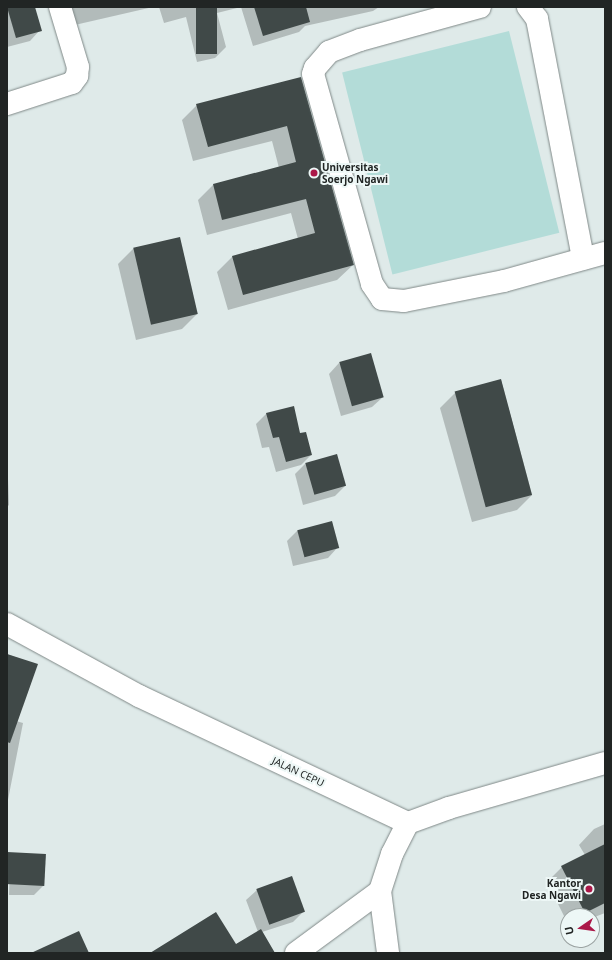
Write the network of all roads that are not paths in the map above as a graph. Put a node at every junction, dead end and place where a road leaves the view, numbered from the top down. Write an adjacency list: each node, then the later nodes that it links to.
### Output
1 (60, 7): 4 (street)
2 (480, 7): 6 (street)
3 (528, 7): 6 (street)
4 (7, 104)
5 (605, 253): 6 (street)
6 (583, 259)
7 (7, 624): 9 (street, JALAN CEPU)
8 (605, 763): 9 (street)
9 (408, 823): 10 (street)
10 (380, 891): 11 (street); 12 (street)
11 (296, 953)
12 (388, 953)

